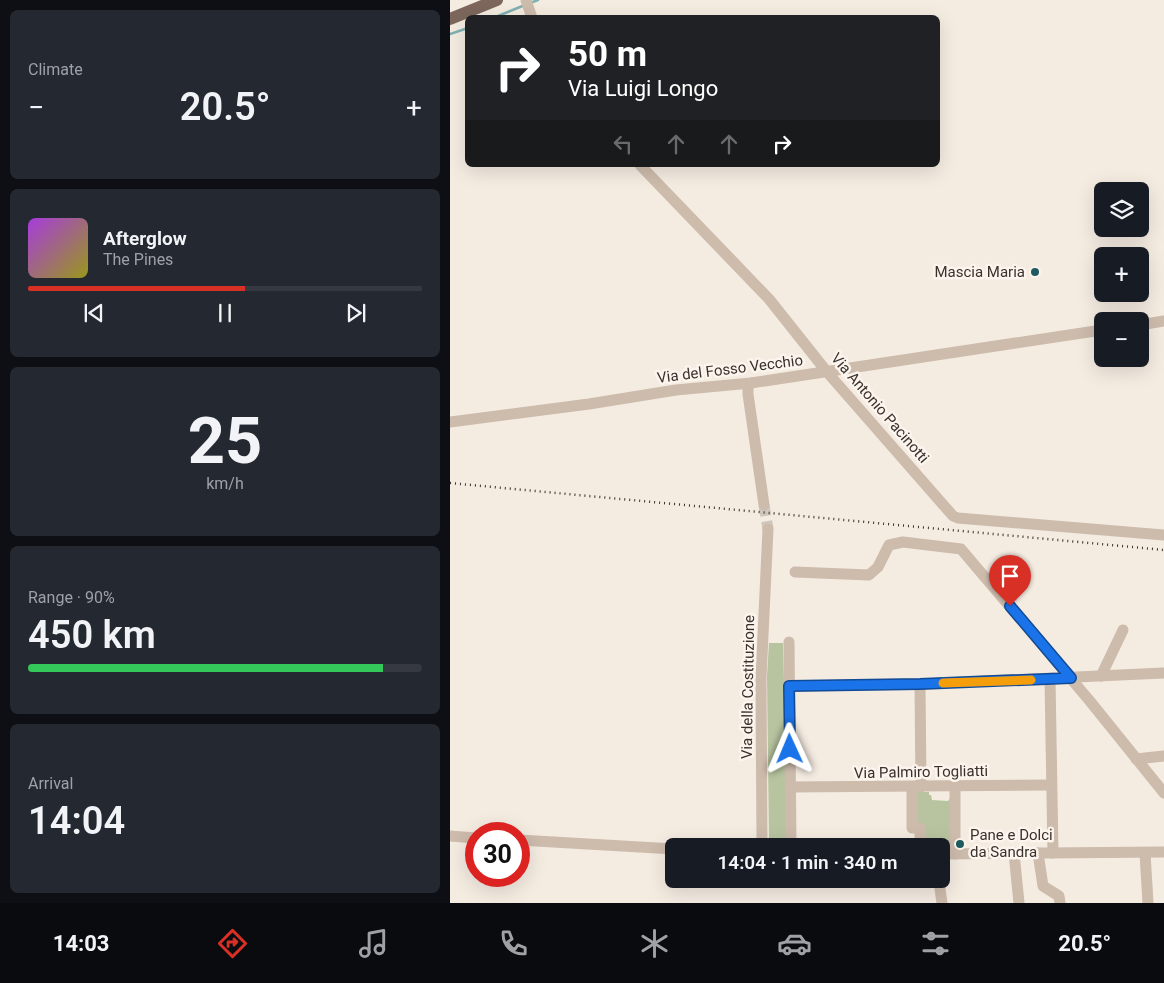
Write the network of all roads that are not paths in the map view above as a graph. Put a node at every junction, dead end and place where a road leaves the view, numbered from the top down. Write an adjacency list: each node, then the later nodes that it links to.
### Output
1 (497, 0): 2 (main road)
2 (450, 19)
3 (642, 167): 7 (street, Via Antonio Pacinotti)
4 (1164, 321): 5 (street)
5 (1149, 324)
6 (1094, 331): 7 (street, Via del Fosso Vecchio)
7 (827, 372): 8 (street, Via del Fosso Vecchio); 12 (street, Via Antonio Pacinotti)
8 (751, 383): 9 (street, Via del Fosso Vecchio); 10 (street)
9 (450, 422)
10 (764, 505)
11 (768, 529): 32 (street, Via della Costituzione)
12 (1164, 535)
13 (795, 572): 18 (street)
14 (1123, 630): 17 (street)
15 (789, 642): 21 (street)
16 (1164, 673): 17 (street)
17 (1096, 676): 18 (street); 22 (street)
18 (1071, 678): 19 (street); 22 (street)
19 (1050, 679): 20 (street); 25 (street)
20 (920, 684): 21 (street); 28 (street)
21 (789, 686): 27 (street)
22 (1089, 700): 24 (street)
23 (1164, 756): 24 (street)
24 (1136, 759): 29 (street)
25 (1051, 785): 26 (street, Via Palmiro Togliatti); 41 (street)
26 (955, 786): 28 (street, Via Palmiro Togliatti); 43 (street)
27 (790, 787): 28 (street, Via Palmiro Togliatti); 33 (street)
28 (916, 787): 34 (street)
29 (1164, 793)
30 (450, 836): 31 (street)
31 (465, 837)
32 (762, 838)
33 (791, 838)
34 (920, 838)
35 (530, 841): 36 (street)
36 (665, 848)
37 (1145, 852): 38 (street); 41 (street); 48 (street)
38 (1164, 852)
39 (1014, 853): 40 (street); 43 (street); 46 (street)
40 (1038, 853): 41 (street); 47 (street)
41 (1053, 853)
42 (950, 854): 43 (street)
43 (955, 854)
44 (940, 888): 45 (street)
45 (942, 903)
46 (1019, 903)
47 (1060, 903)
48 (1148, 903)

